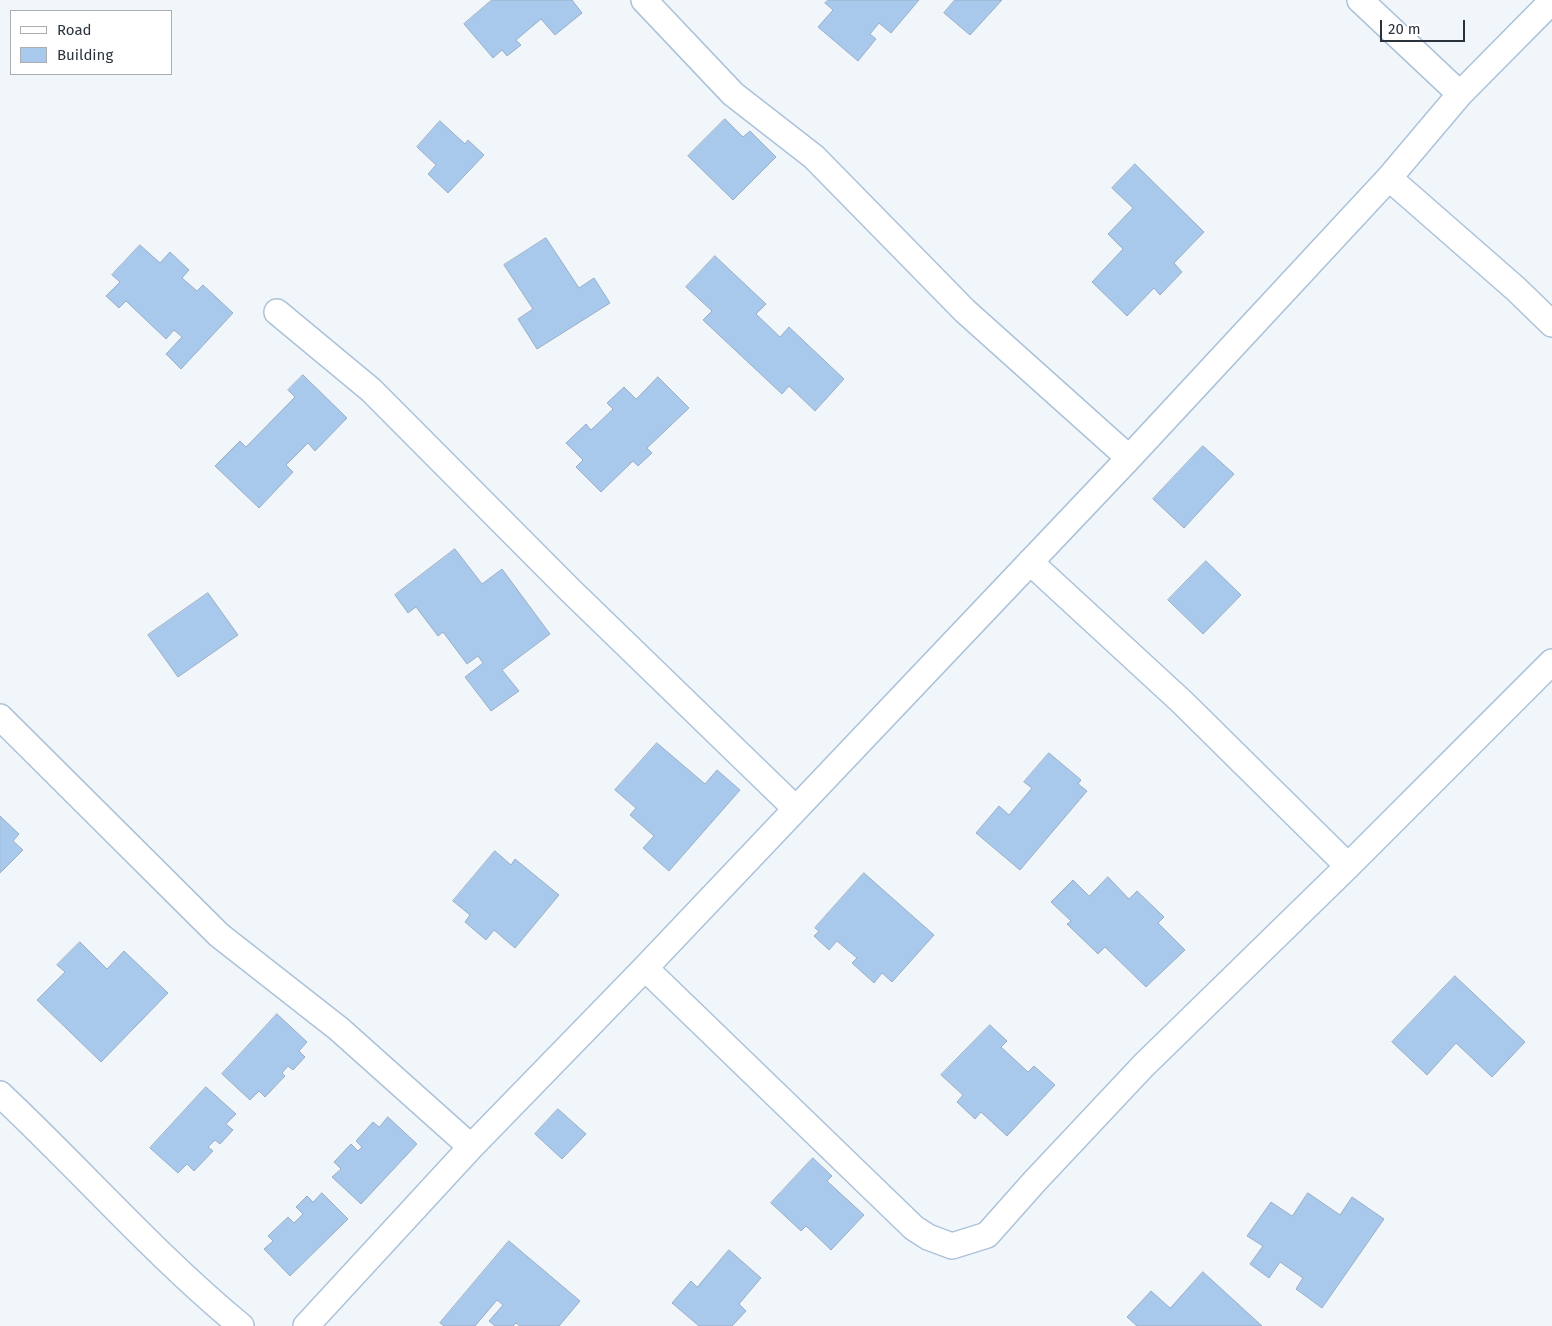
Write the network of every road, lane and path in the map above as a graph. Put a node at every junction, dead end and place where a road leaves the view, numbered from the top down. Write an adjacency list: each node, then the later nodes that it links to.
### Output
1 (644, 0): 8 (street)
2 (1360, 0): 4 (street)
3 (1552, 0): 4 (street)
4 (1460, 94): 5 (street)
5 (1389, 178): 7 (street); 8 (street)
6 (277, 312): 12 (street)
7 (1552, 324)
8 (1129, 458): 9 (street)
9 (1030, 562): 12 (street); 13 (street)
10 (1552, 662): 13 (street)
11 (0, 717): 16 (street)
12 (796, 809): 14 (street)
13 (1348, 866): 14 (street)
14 (645, 968): 16 (street)
15 (0, 1094): 17 (street)
16 (471, 1147): 18 (street)
17 (240, 1326)
18 (306, 1326)

